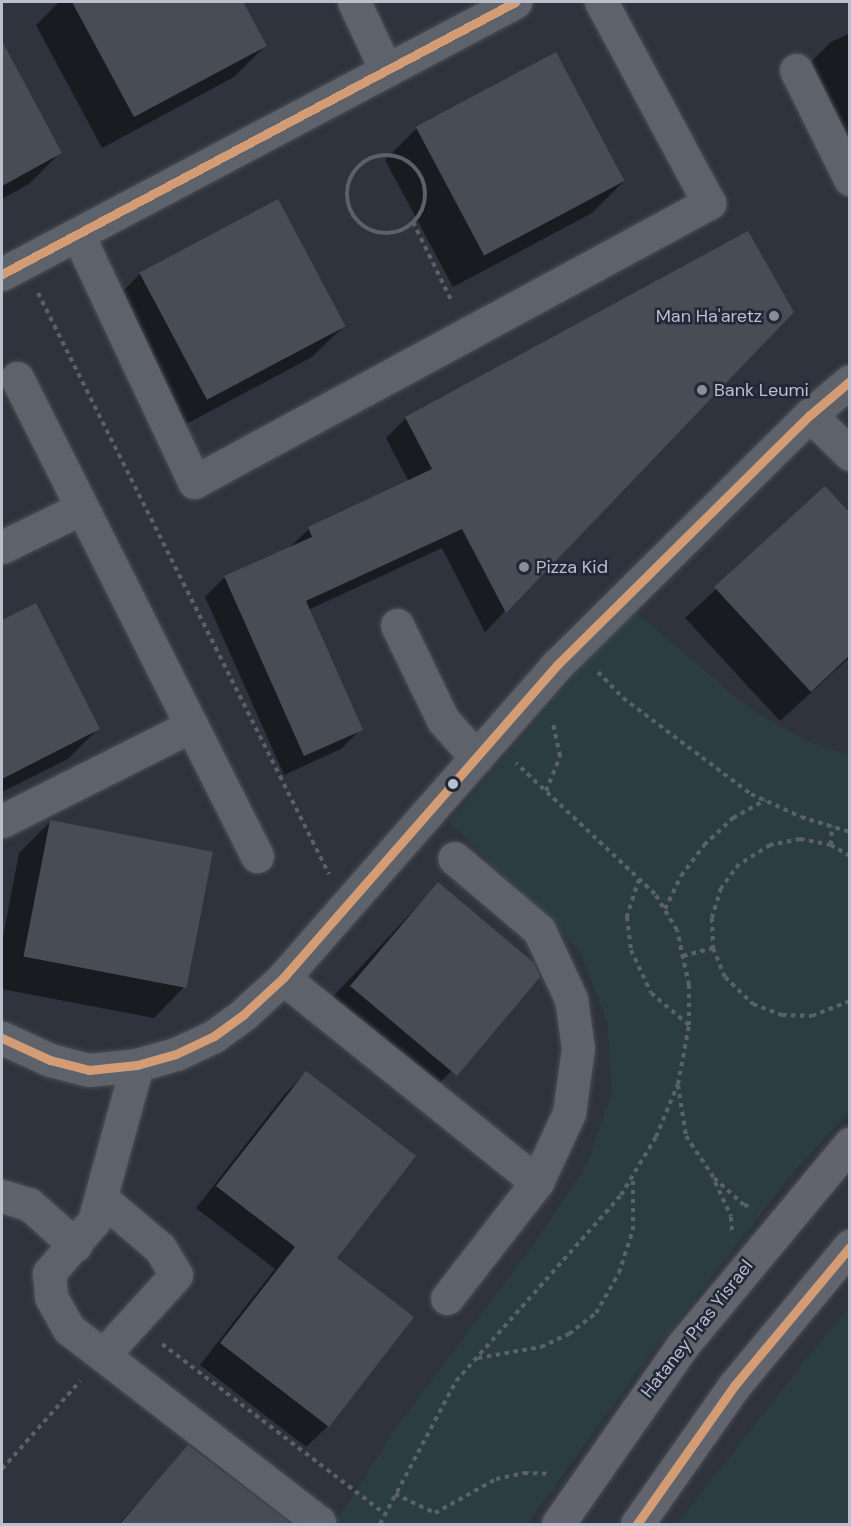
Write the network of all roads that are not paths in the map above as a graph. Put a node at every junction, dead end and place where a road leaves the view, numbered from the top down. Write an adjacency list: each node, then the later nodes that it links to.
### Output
1 (354, 2): 4 (street)
2 (515, 2): 4 (street)
3 (601, 2): 7 (street)
4 (386, 70): 7 (street)
5 (796, 70): 6 (street)
6 (849, 179)
7 (78, 235): 8 (street)
8 (12, 269)
9 (16, 378): 13 (street)
10 (849, 381): 11 (street)
11 (810, 415): 12 (street); 17 (street)
12 (849, 454)
13 (82, 508): 14 (street); 16 (street)
14 (2, 547)
15 (397, 625): 17 (street)
16 (191, 726): 18 (street); 19 (street)
17 (476, 757): 21 (street)
18 (2, 821)
19 (257, 856)
20 (454, 858): 25 (street)
21 (284, 978): 23 (street); 25 (street)
22 (2, 1038): 23 (street)
23 (137, 1065): 27 (street)
24 (849, 1144): 33 (main road, Hataney Pras Yisrael)
25 (537, 1182): 30 (street)
26 (2, 1196): 28 (street)
27 (101, 1198): 28 (street); 31 (street)
28 (75, 1245): 31 (street)
29 (849, 1246): 34 (main road)
30 (447, 1298)
31 (102, 1355): 32 (street)
32 (317, 1524)
33 (558, 1524)
34 (637, 1524)

